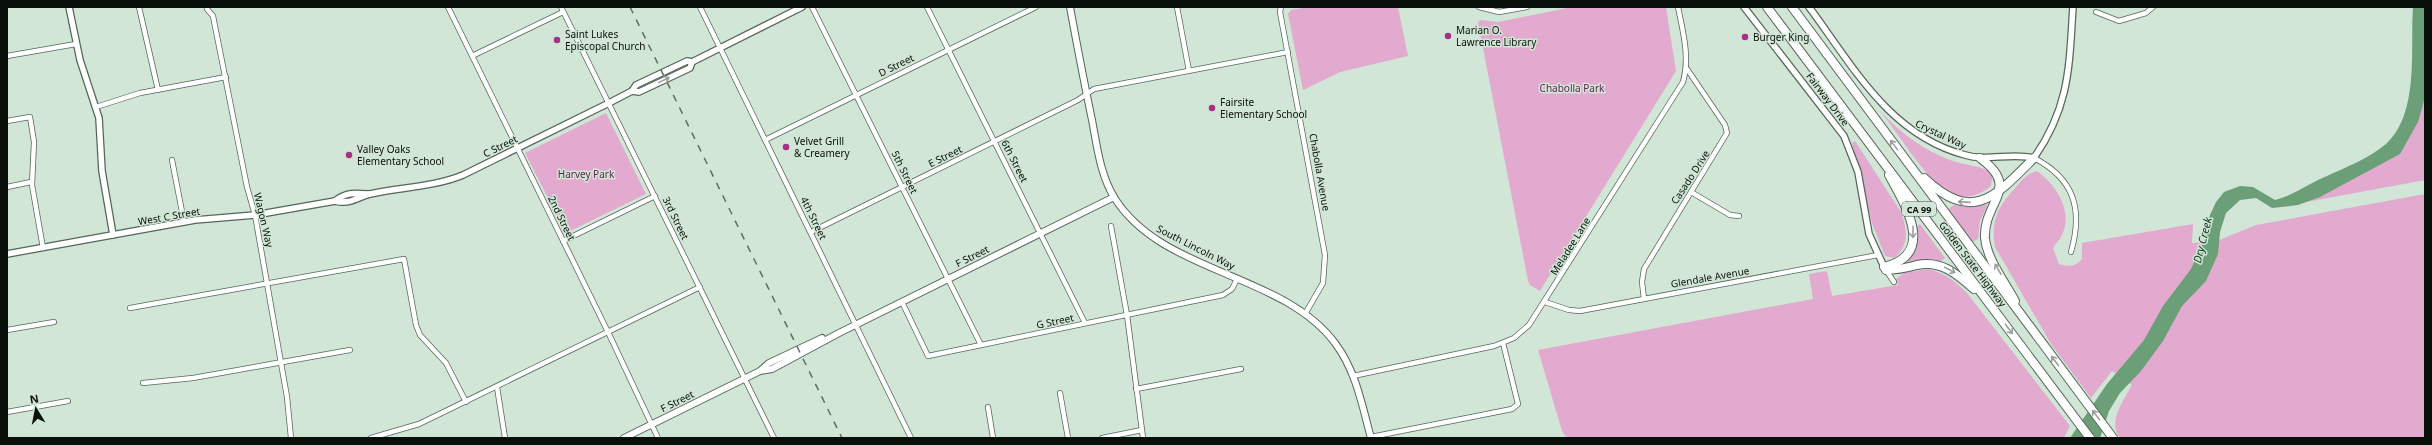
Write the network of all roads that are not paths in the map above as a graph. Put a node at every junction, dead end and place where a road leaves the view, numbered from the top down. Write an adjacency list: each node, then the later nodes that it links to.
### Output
1 (69, 7): 24 (street)
2 (140, 7): 33 (street)
3 (448, 7): 29 (street, 2nd Street)
4 (700, 7): 25 (street, 4th Street)
5 (802, 7): 25 (street, C Street)
6 (812, 7): 35 (street, 5th Street)
7 (927, 7): 26 (street, 6th Street)
8 (1036, 7): 26 (street, D Street)
9 (1070, 7): 34 (main road, South Lincoln Way)
10 (1178, 7): 31 (street)
11 (1281, 7): 27 (street, Chabolla Avenue)
12 (1479, 7): 13 (street)
13 (1527, 7)
14 (1678, 7): 30 (street, Meladee Lane)
15 (1744, 7): 66 (street, Fairway Drive)
16 (1792, 7): 46 (highway, Golden State Highway / CA 99, one-way to 16)
17 (1809, 7): 43 (street, Crystal Way)
18 (2073, 7): 44 (street)
19 (2153, 7): 23 (street)
20 (562, 9): 29 (street); 36 (street, 3rd Street)
21 (1768, 9): 41 (highway, Golden State Highway / CA 99)
22 (207, 10): 32 (street, Wagon Way)
23 (2096, 12)
24 (76, 44): 28 (street); 37 (street)
25 (720, 48): 36 (street, C Street); 39 (street, 4th Street)
26 (949, 50): 35 (street, D Street); 40 (street, 6th Street)
27 (1288, 52): 31 (street, E Street); 78 (street, Chabolla Avenue)
28 (7, 56)
29 (472, 56): 42 (street, 2nd Street)
30 (1687, 69): 51 (street, Casado Drive); 75 (street, Meladee Lane)
31 (1189, 71): 34 (street, E Street)
32 (226, 78): 33 (street); 55 (street, Wagon Way)
33 (158, 90): 37 (street)
34 (1087, 94): 40 (street, E Street); 53 (main road, South Lincoln Way)
35 (857, 95): 39 (street, D Street); 49 (street, 5th Street)
36 (608, 103): 42 (street, C Street); 52 (street, 3rd Street)
37 (96, 106): 61 (street)
38 (7, 122): 47 (street)
39 (765, 140): 59 (street, 4th Street)
40 (994, 141): 49 (street, E Street); 60 (street, 6th Street)
41 (1873, 147): 67 (highway, one-way to 67); 76 (highway, Golden State Highway / CA 99)
42 (517, 148): 54 (street, C Street); 62 (street, 2nd Street)
43 (1980, 158): 44 (street, Crystal Way); 50 (highway)
44 (2034, 158): 50 (highway); 64 (street, Crystal Way)
45 (172, 160): 57 (street)
46 (1908, 164): 50 (highway, one-way to 46); 83 (highway, Golden State Highway / CA 99)
47 (31, 182): 48 (street); 63 (street)
48 (7, 187)
49 (902, 187): 59 (street, E Street); 68 (street, 5th Street)
50 (2000, 191): 83 (highway, one-way to 50)
51 (1691, 192): 56 (street); 73 (street, Casado Drive)
52 (655, 196): 62 (street); 72 (street, 3rd Street)
53 (1114, 197): 60 (main road, F Street); 69 (main road, South Lincoln Way)
54 (335, 201): 55 (street, West C Street)
55 (255, 215): 57 (street, West C Street); 71 (street, Wagon Way)
56 (1739, 216)
57 (184, 222): 61 (street, West C Street)
58 (1111, 226): 79 (street)
59 (810, 232): 81 (street, 4th Street)
60 (1041, 233): 68 (main road, F Street); 82 (street, 6th Street)
61 (113, 235): 63 (street, West C Street)
62 (563, 241): 85 (street, 2nd Street)
63 (42, 248): 65 (street, West C Street)
64 (2071, 252)
65 (7, 254)
66 (1878, 256): 67 (street, Fairway Drive); 73 (street, Glendale Avenue)
67 (1885, 268): 70 (street, Fairway Drive); 76 (highway, one-way to 76)
68 (948, 279): 74 (main road, F Street); 87 (street, 5th Street)
69 (1237, 279): 78 (main road, South Lincoln Way); 79 (street, G Street)
70 (1894, 282)
71 (268, 283): 77 (street); 89 (street, Wagon Way); 98 (street)
72 (700, 287): 85 (street); 92 (street, 3rd Street)
73 (1644, 299): 75 (street, Glendale Avenue)
74 (902, 302): 81 (main road, F Street); 87 (street, G Street)
75 (1546, 302): 86 (street, Meladee Lane)
76 (1988, 302): 115 (highway, Golden State Highway / CA 99, one-way to 115)
77 (130, 308)
78 (1305, 314): 91 (main road, South Lincoln Way)
79 (1127, 315): 82 (street, G Street); 95 (street)
80 (54, 322): 84 (street)
81 (856, 324): 92 (main road, F Street); 109 (street, 4th Street)
82 (1085, 324): 87 (street, G Street)
83 (2030, 328): 116 (highway, Golden State Highway / CA 99, one-way to 83)
84 (7, 330)
85 (608, 332): 94 (street); 101 (street, 2nd Street)
86 (1503, 343): 91 (street, Meladee Lane); 114 (street)
87 (982, 345)
88 (350, 350): 89 (street)
89 (281, 362): 93 (street); 103 (street, Wagon Way)
90 (1241, 369): 95 (street)
91 (1353, 376): 114 (main road, South Lincoln Way)
92 (745, 379): 101 (main road, F Street); 108 (street, 3rd Street)
93 (143, 383)
94 (497, 387): 98 (street); 105 (street)
95 (1136, 390): 102 (street)
96 (1060, 393): 111 (street)
97 (68, 400): 100 (street)
98 (466, 402): 104 (street)
99 (988, 407): 110 (street)
100 (7, 412)
101 (652, 424): 106 (main road, F Street); 107 (street, 2nd Street)
102 (1142, 430): 112 (street); 113 (street)
103 (291, 438)
104 (371, 438)
105 (505, 438)
106 (624, 438)
107 (658, 438)
108 (774, 438)
109 (911, 438)
110 (993, 438)
111 (1068, 438)
112 (1102, 438)
113 (1143, 438)
114 (1371, 438)
115 (2090, 438)
116 (2113, 438)

